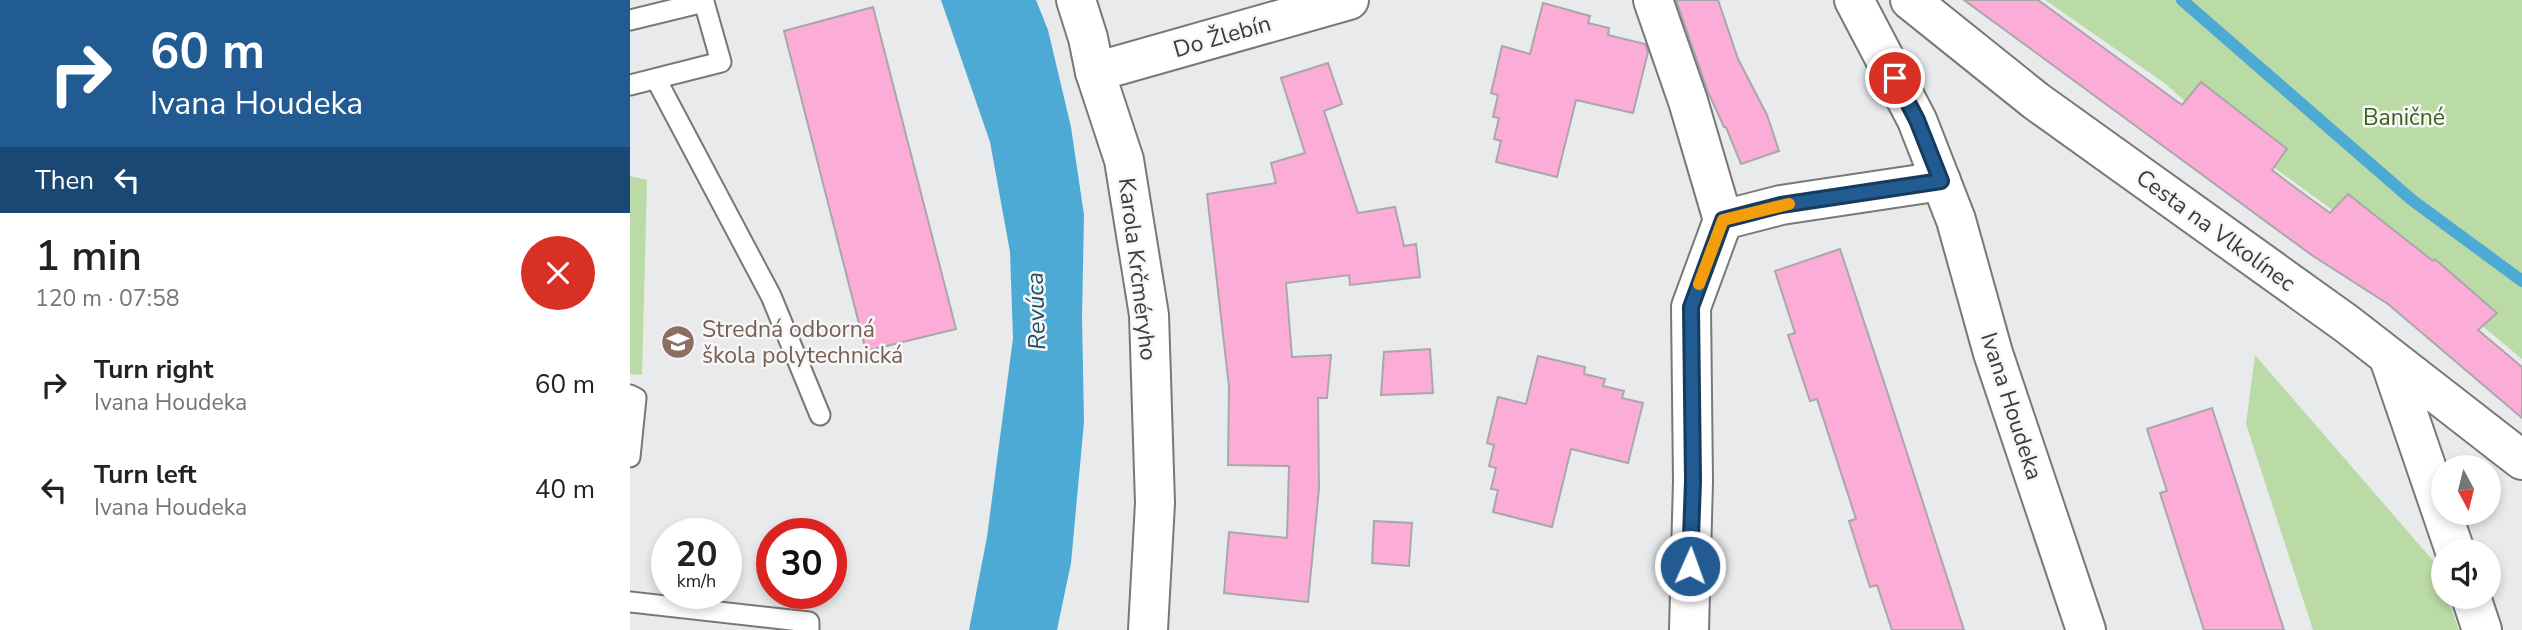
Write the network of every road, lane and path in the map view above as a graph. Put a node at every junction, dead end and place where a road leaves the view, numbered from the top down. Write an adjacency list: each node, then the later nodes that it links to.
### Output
1 (1076, 0): 7 (street, Karola Krčméryho)
2 (1349, 0): 7 (street, Do Žlebín)
3 (1653, 0): 11 (street)
4 (1854, 0): 10 (street, Ivana Houdeka)
5 (1910, 0): 12 (street, Cesta na Vlkolínec)
6 (630, 20): 8 (lane)
7 (1095, 72): 21 (street, Karola Krčméryho)
8 (656, 79): 9 (lane); 14 (lane)
9 (630, 85)
10 (1941, 181): 11 (street); 23 (street, Ivana Houdeka)
11 (1723, 220): 22 (street)
12 (2389, 358): 16 (street, Cesta na Vlkolínec); 17 (street)
13 (630, 395): 15 (lane)
14 (820, 415)
15 (630, 457)
16 (2522, 460)
17 (2451, 539)
18 (630, 602): 20 (lane)
19 (2475, 609): 24 (street)
20 (808, 630)
21 (1148, 630)
22 (1689, 630)
23 (2086, 630)
24 (2482, 630)

